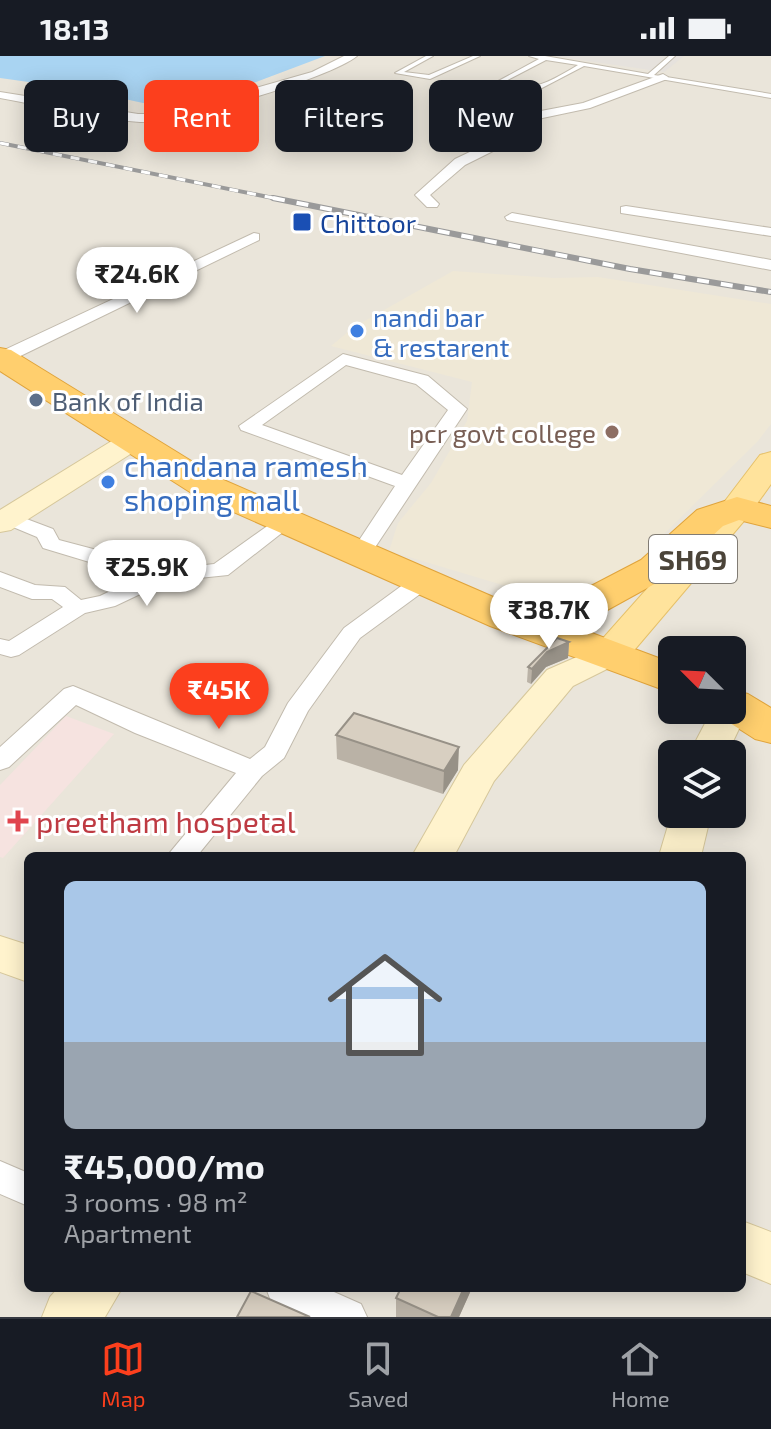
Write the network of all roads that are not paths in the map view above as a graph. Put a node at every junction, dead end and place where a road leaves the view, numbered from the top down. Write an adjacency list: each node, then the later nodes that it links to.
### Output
1 (341, 56): 11 (street)
2 (352, 56): 12 (street)
3 (430, 56): 4 (lane)
4 (477, 56)
5 (532, 56): 8 (lane)
6 (654, 56): 7 (lane)
7 (672, 57): 10 (lane)
8 (545, 58): 9 (lane); 10 (lane)
9 (582, 65)
10 (657, 76): 13 (lane); 14 (street)
11 (0, 89)
12 (0, 95)
13 (771, 96)
14 (432, 204)
15 (626, 210): 17 (street)
16 (512, 217): 19 (street)
17 (771, 232)
18 (254, 237): 20 (street)
19 (771, 265)
20 (1, 357): 21 (highway)
21 (133, 440): 25 (street); 26 (highway)
22 (769, 468): 24 (main road, SH69)
23 (406, 483): 23 (street); 27 (street)
24 (754, 513): 32 (highway); 34 (main road, SH69)
25 (4, 521): 30 (street)
26 (287, 521): 27 (highway); 30 (street)
27 (361, 554): 29 (highway)
28 (0, 579): 31 (street)
29 (423, 581): 32 (highway); 39 (street)
30 (145, 583): 31 (street)
31 (77, 608): 33 (street)
32 (505, 617): 34 (highway)
33 (0, 646)
34 (611, 653): 35 (highway); 42 (street)
35 (658, 673)
36 (746, 714): 37 (highway)
37 (771, 728)
38 (0, 761): 39 (street)
39 (253, 770): 41 (street)
40 (687, 828): 43 (street)
41 (184, 852)
42 (435, 852)
43 (681, 852)
44 (0, 953): 45 (street)
45 (24, 962)
46 (0, 1177): 47 (street)
47 (24, 1188)
48 (746, 1248): 49 (street)
49 (771, 1258)
50 (91, 1292): 52 (street)
51 (293, 1292): 53 (street)
52 (70, 1317)
53 (348, 1317)

